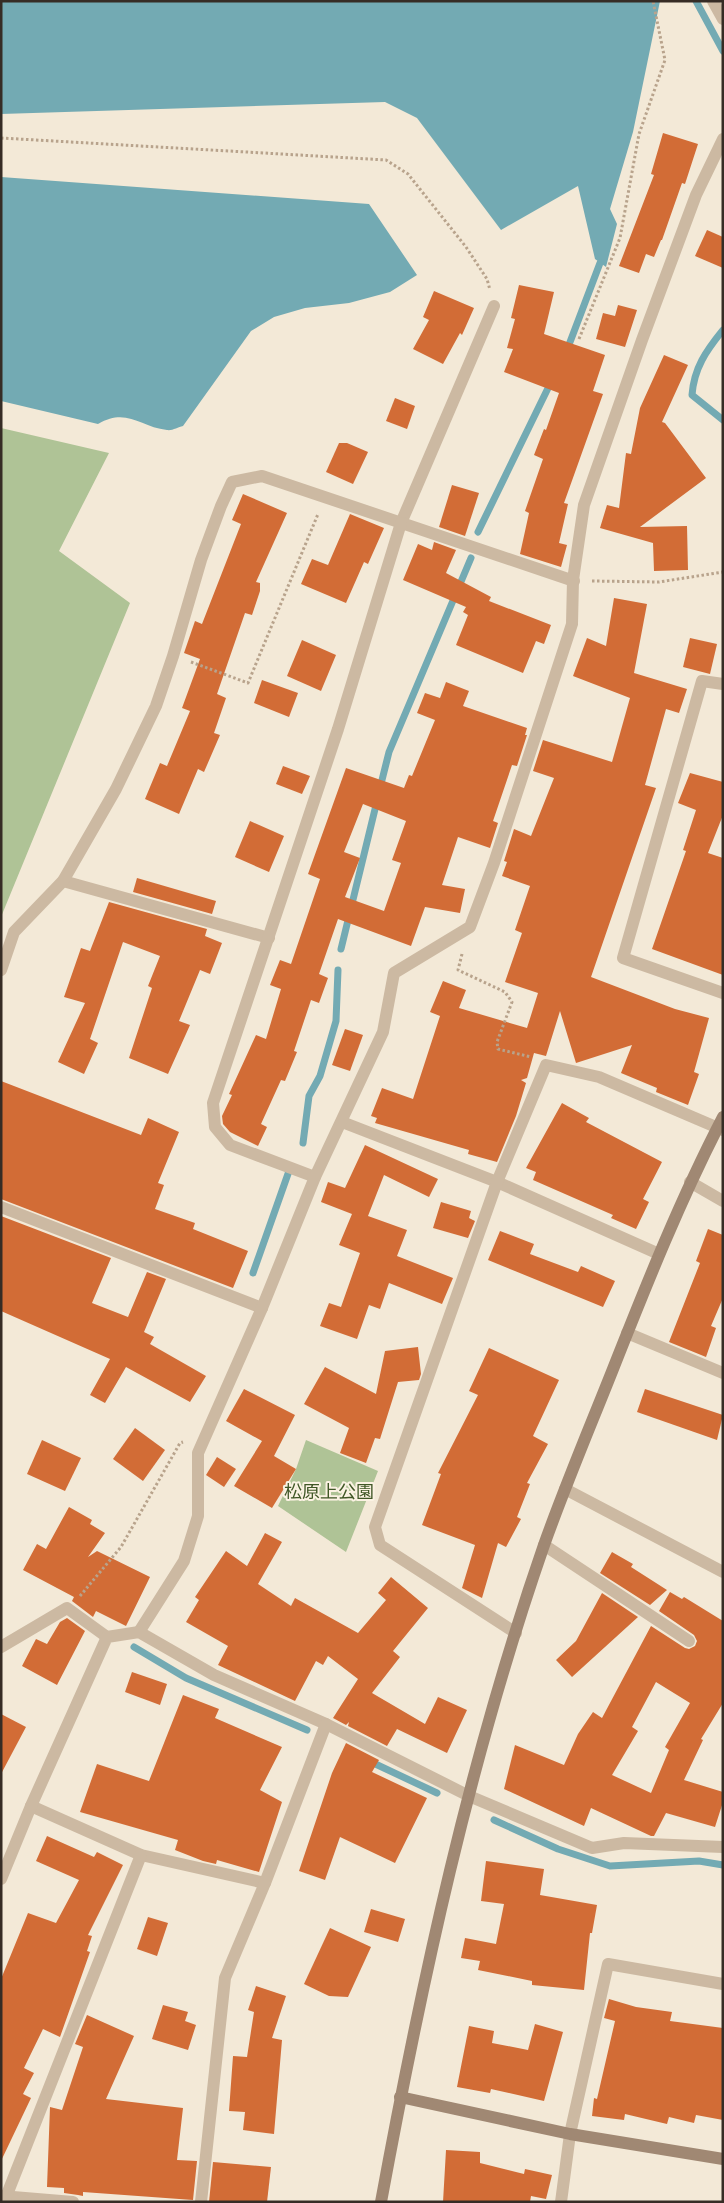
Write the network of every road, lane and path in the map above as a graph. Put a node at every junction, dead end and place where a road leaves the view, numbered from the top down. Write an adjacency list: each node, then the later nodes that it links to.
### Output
1 (653, 1): 7 (path)
2 (713, 1): 3 (street)
3 (723, 18)
4 (1, 138): 6 (path)
5 (723, 139): 11 (street)
6 (494, 306): 9 (street)
7 (579, 339)
8 (325, 497): 9 (street); 12 (path); 12 (street)
9 (400, 523): 11 (street); 16 (street)
10 (723, 572): 11 (path)
11 (574, 581): 15 (street)
12 (174, 656): 14 (street)
13 (723, 684): 18 (street)
14 (63, 881): 16 (street); 17 (street)
15 (470, 927): 19 (path); 21 (street)
16 (269, 938): 23 (street)
17 (1, 970)
18 (723, 993)
19 (546, 1065): 22 (street); 24 (street)
20 (723, 1116): 22 (street)
21 (342, 1122): 23 (street); 24 (street)
22 (720, 1129): 25 (street)
23 (315, 1177): 29 (street)
24 (497, 1182): 28 (street); 38 (street)
25 (690, 1182): 26 (street); 28 (street)
26 (723, 1201)
27 (1, 1207): 29 (street)
28 (659, 1254): 30 (street)
29 (262, 1308): 32 (street)
30 (627, 1333): 31 (street); 33 (street)
31 (723, 1373)
32 (205, 1436): 36 (path); 37 (street)
33 (565, 1489): 34 (street); 35 (street)
34 (544, 1545): 38 (street); 40 (street)
35 (723, 1572)
36 (67, 1608): 39 (street); 41 (street)
37 (139, 1632): 39 (street); 42 (street)
38 (516, 1633): 43 (street)
39 (107, 1637): 44 (street)
40 (689, 1640)
41 (1, 1647)
42 (326, 1724): 43 (street); 48 (street)
43 (469, 1796): 45 (street); 50 (street)
44 (31, 1806): 46 (street); 47 (street)
45 (723, 1847)
46 (141, 1855): 48 (street); 53 (street)
47 (1, 1879)
48 (265, 1883): 55 (street)
49 (723, 1984): 51 (street)
50 (400, 2097): 51 (street); 56 (street)
51 (570, 2134): 52 (street); 57 (street)
52 (723, 2159)
53 (4, 2196): 54 (street)
54 (73, 2202)
55 (201, 2202)
56 (381, 2202)
57 (561, 2202)

